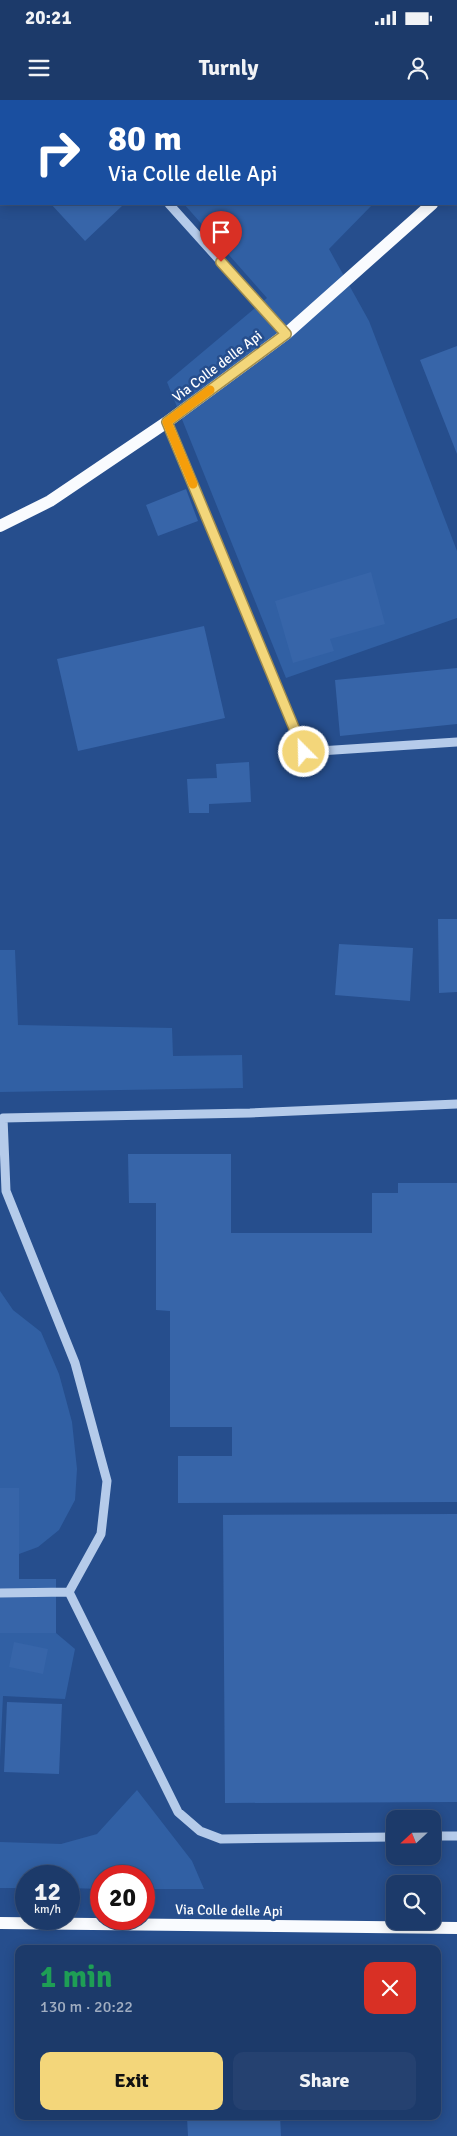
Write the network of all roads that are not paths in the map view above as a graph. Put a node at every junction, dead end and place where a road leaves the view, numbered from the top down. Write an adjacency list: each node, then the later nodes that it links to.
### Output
1 (170, 205): 3 (street)
2 (430, 205): 3 (main road, Via Colle delle Api)
3 (286, 334): 4 (main road, Via Colle delle Api)
4 (167, 422): 5 (main road, Via Colle delle Api); 6 (street)
5 (0, 526)
6 (457, 742)
7 (457, 1104): 8 (street)
8 (69, 1592): 9 (street); 12 (street)
9 (0, 1593)
10 (441, 1836): 11 (street)
11 (457, 1836)
12 (386, 1837)
13 (0, 1923): 14 (main road, Via Colle delle Api)
14 (457, 1928)

